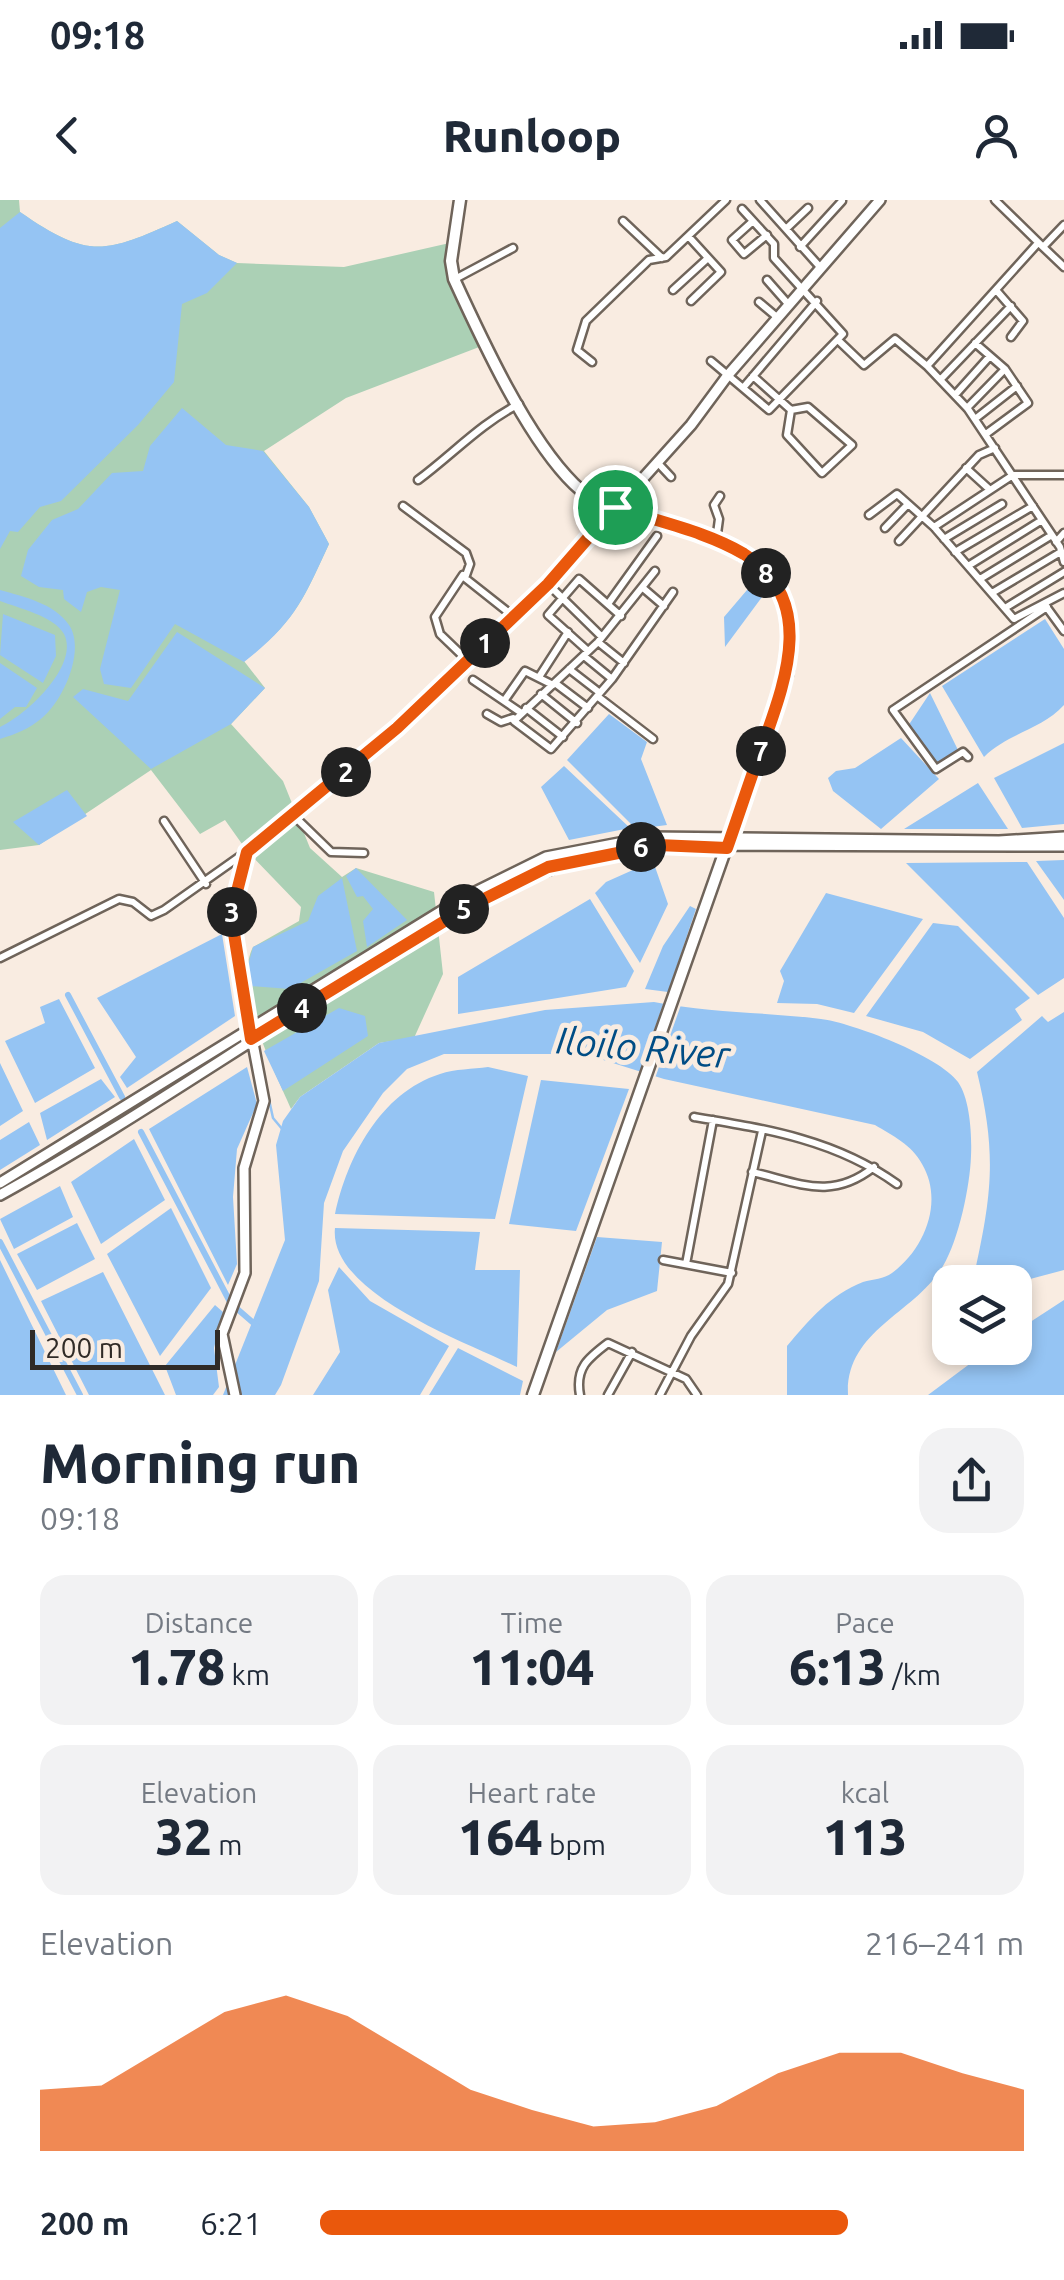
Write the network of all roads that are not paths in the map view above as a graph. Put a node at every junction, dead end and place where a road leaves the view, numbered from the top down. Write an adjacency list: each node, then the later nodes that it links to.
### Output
1 (460, 200): 22 (main road)
2 (760, 200): 12 (street)
3 (880, 200): 20 (main road)
4 (995, 200): 15 (street)
5 (842, 201): 17 (street)
6 (720, 202): 14 (street)
7 (808, 208): 12 (street)
8 (742, 209): 10 (street)
9 (623, 221): 18 (street)
10 (753, 221): 13 (street); 13 (street)
11 (1064, 225): 15 (street)
12 (787, 228): 17 (street)
13 (767, 236): 24 (street)
14 (688, 237): 18 (street); 19 (street)
15 (1040, 245): 21 (street); 26 (street)
16 (512, 248): 22 (street)
17 (800, 248): 20 (street)
18 (663, 258): 38 (street)
19 (708, 258): 25 (street); 27 (street)
20 (820, 267): 24 (main road)
21 (1064, 267)
22 (454, 279): 48 (main road)
23 (767, 280): 30 (street)
24 (805, 287): 28 (street); 30 (main road)
25 (673, 290)
26 (996, 290): 31 (street); 39 (street)
27 (691, 300)
28 (817, 301): 34 (street); 42 (street)
29 (759, 302): 32 (street)
30 (789, 304): 32 (main road)
31 (1011, 306): 33 (street); 35 (street)
32 (778, 318): 41 (main road)
33 (1011, 336)
34 (840, 342): 39 (street); 47 (street)
35 (975, 343): 36 (street); 43 (street)
36 (990, 356): 40 (street); 46 (street)
37 (711, 361): 41 (street)
38 (592, 362)
39 (927, 366): 43 (street)
40 (1006, 370): 44 (street); 49 (street)
41 (728, 374): 45 (street); 54 (main road)
42 (753, 376): 45 (street); 47 (street)
43 (940, 379): 46 (street)
44 (1017, 386): 51 (street); 52 (street)
45 (742, 388): 47 (street)
46 (955, 395): 49 (street)
47 (780, 399): 50 (street)
48 (519, 404): 59 (street); 66 (main road)
49 (966, 408): 51 (street)
50 (791, 410): 50 (street)
51 (975, 419): 52 (street)
52 (986, 434): 53 (street)
53 (995, 448): 55 (street); 56 (street)
54 (657, 462): 58 (street); 66 (main road)
55 (966, 468): 60 (street); 67 (street)
56 (1013, 475): 57 (street); 60 (street); 65 (street)
57 (1064, 475)
58 (671, 477)
59 (418, 480)
60 (989, 489): 70 (street)
61 (720, 496): 76 (street)
62 (908, 503): 67 (street); 68 (street); 71 (street)
63 (1002, 504): 75 (street)
64 (403, 506): 84 (street)
65 (1033, 506): 69 (street); 78 (street)
66 (615, 507): 76 (main road); 86 (main road)
67 (922, 514): 70 (street); 77 (street)
68 (868, 515)
69 (1042, 520): 74 (street); 81 (street)
70 (934, 527): 75 (street)
71 (885, 528)
72 (1064, 533): 74 (street)
73 (657, 536): 92 (street)
74 (1054, 538): 79 (street); 85 (street)
75 (944, 539): 78 (street)
76 (716, 541): 122 (main road)
77 (900, 541)
78 (956, 552): 81 (street)
79 (1058, 553): 80 (street); 90 (street)
80 (1064, 562)
81 (968, 566): 85 (street)
82 (655, 572): 87 (street)
83 (1064, 572): 95 (street)
84 (464, 574): 96 (street); 102 (street)
85 (980, 579): 90 (street)
86 (548, 584): 91 (street); 96 (main road)
87 (642, 588): 93 (street); 97 (street)
88 (673, 592): 93 (street)
89 (1064, 592): 94 (street)
90 (992, 593): 95 (street)
91 (562, 597): 92 (street); 99 (street); 100 (street)
92 (608, 604): 97 (street)
93 (664, 606): 103 (street)
94 (1046, 606): 95 (street); 98 (street); 118 (street)
95 (1005, 608)
96 (513, 616): 102 (main road)
97 (622, 616): 100 (street)
98 (1064, 631)
99 (568, 632): 101 (street); 105 (street)
100 (600, 640): 101 (street); 103 (street)
101 (586, 654): 104 (street); 106 (street)
102 (467, 660): 119 (main road)
103 (624, 663): 106 (street)
104 (569, 669): 108 (street); 110 (street)
105 (540, 677): 108 (street); 111 (street)
106 (612, 678): 110 (street)
107 (473, 680): 111 (street)
108 (554, 684): 109 (street); 112 (street)
109 (541, 694): 113 (street); 115 (street)
110 (598, 694): 112 (street); 117 (street)
111 (504, 701): 113 (street)
112 (588, 708): 115 (street)
113 (520, 712): 114 (street); 116 (street); 116 (street)
114 (487, 714)
115 (577, 723): 116 (street)
116 (563, 737)
117 (653, 738)
118 (968, 757)
119 (294, 816): 125 (main road); 126 (street)
120 (164, 822): 127 (street)
121 (1064, 838): 123 (main road)
122 (728, 844): 123 (main road); 129 (main road); 144 (main road)
123 (1021, 844): 124 (main road)
124 (1064, 846)
125 (247, 852): 127 (street); 129 (main road)
126 (364, 854)
127 (206, 884): 128 (street)
128 (0, 958)
129 (250, 1034): 135 (main road); 137 (main road); 143 (main road)
130 (694, 1116): 131 (street)
131 (712, 1120): 132 (street); 139 (street)
132 (762, 1131): 133 (street); 134 (street)
133 (874, 1167): 134 (street); 136 (street)
134 (752, 1172): 140 (street)
135 (0, 1183)
136 (897, 1184)
137 (0, 1195)
138 (663, 1260): 139 (street)
139 (686, 1264): 140 (street)
140 (732, 1273): 142 (street)
141 (632, 1352): 142 (street); 145 (street); 146 (street)
142 (672, 1372): 147 (street); 148 (street)
143 (235, 1395)
144 (533, 1395)
145 (580, 1395)
146 (608, 1395)
147 (660, 1395)
148 (697, 1395)

